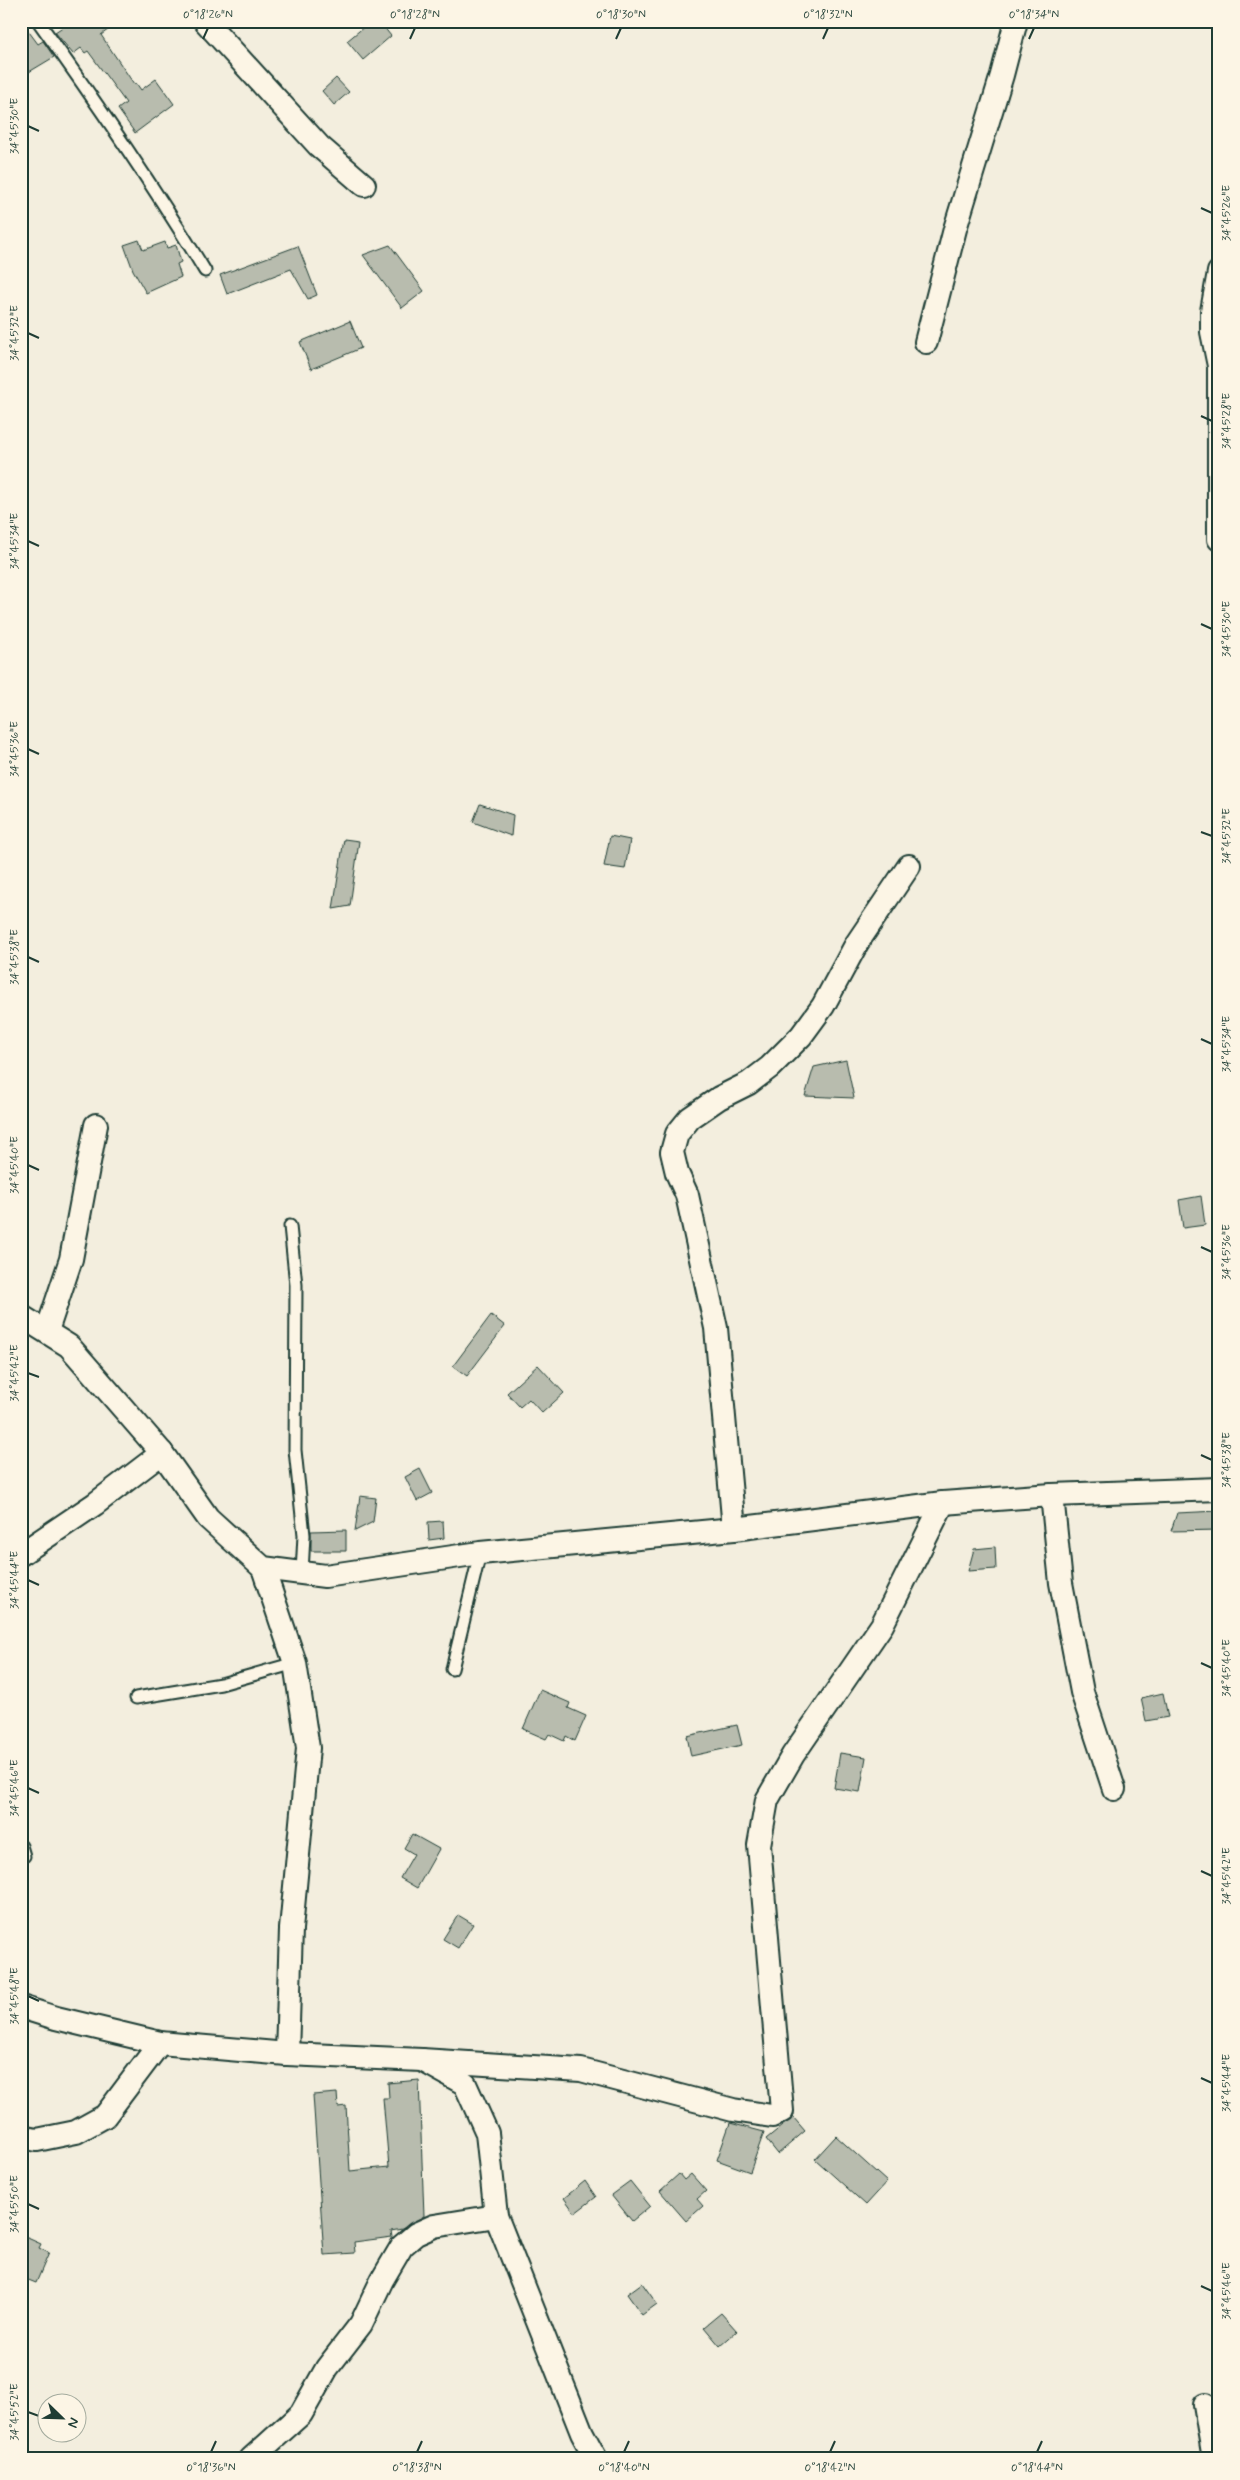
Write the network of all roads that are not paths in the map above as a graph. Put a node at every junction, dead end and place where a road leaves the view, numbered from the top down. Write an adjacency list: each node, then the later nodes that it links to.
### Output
1 (38, 21): 5 (lane)
2 (205, 21): 4 (street)
3 (1016, 21): 7 (street)
4 (364, 185)
5 (205, 271)
6 (1219, 272): 8 (street)
7 (926, 342)
8 (1219, 539)
9 (909, 866): 18 (street)
10 (96, 1125): 13 (street)
11 (290, 1226): 22 (lane)
12 (21, 1316): 13 (street)
13 (46, 1331): 14 (street)
14 (162, 1453): 20 (street); 21 (street)
15 (1219, 1489): 16 (street)
16 (1052, 1495): 17 (street); 26 (street)
17 (943, 1503): 18 (street); 30 (street)
18 (734, 1529): 19 (street)
19 (480, 1553): 22 (street); 24 (lane)
20 (21, 1554)
21 (264, 1568): 22 (street); 23 (street)
22 (302, 1573)
23 (295, 1663): 25 (lane); 29 (street)
24 (452, 1669)
25 (136, 1698)
26 (1114, 1789)
27 (21, 2007): 28 (street)
28 (160, 2043): 29 (street); 31 (street)
29 (287, 2054): 30 (street)
30 (422, 2060): 32 (street)
31 (21, 2137)
32 (496, 2216): 34 (street); 35 (street)
33 (1205, 2405): 36 (street)
34 (251, 2459)
35 (596, 2459)
36 (1214, 2459)

